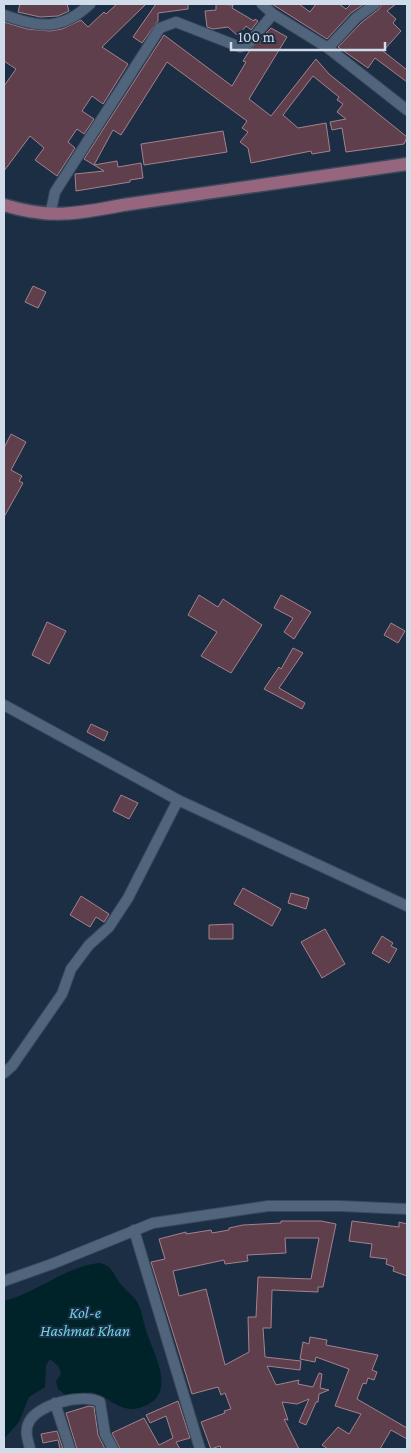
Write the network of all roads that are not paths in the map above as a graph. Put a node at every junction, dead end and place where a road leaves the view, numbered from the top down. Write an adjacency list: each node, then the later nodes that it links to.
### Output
1 (90, 4): 5 (street)
2 (262, 4): 4 (street)
3 (375, 4): 6 (street)
4 (273, 14): 6 (street); 10 (street)
5 (4, 15)
6 (328, 48): 7 (street)
7 (407, 110)
8 (407, 164): 10 (main road)
9 (4, 205): 10 (main road)
10 (50, 215)
11 (4, 705): 12 (street)
12 (178, 800): 13 (street); 14 (street)
13 (407, 906)
14 (4, 1073)
15 (407, 1209): 16 (street)
16 (134, 1230): 17 (street); 22 (street)
17 (4, 1281)
18 (55, 1403): 19 (street); 20 (street); 21 (street)
19 (30, 1449)
20 (70, 1449)
21 (113, 1449)
22 (200, 1449)

